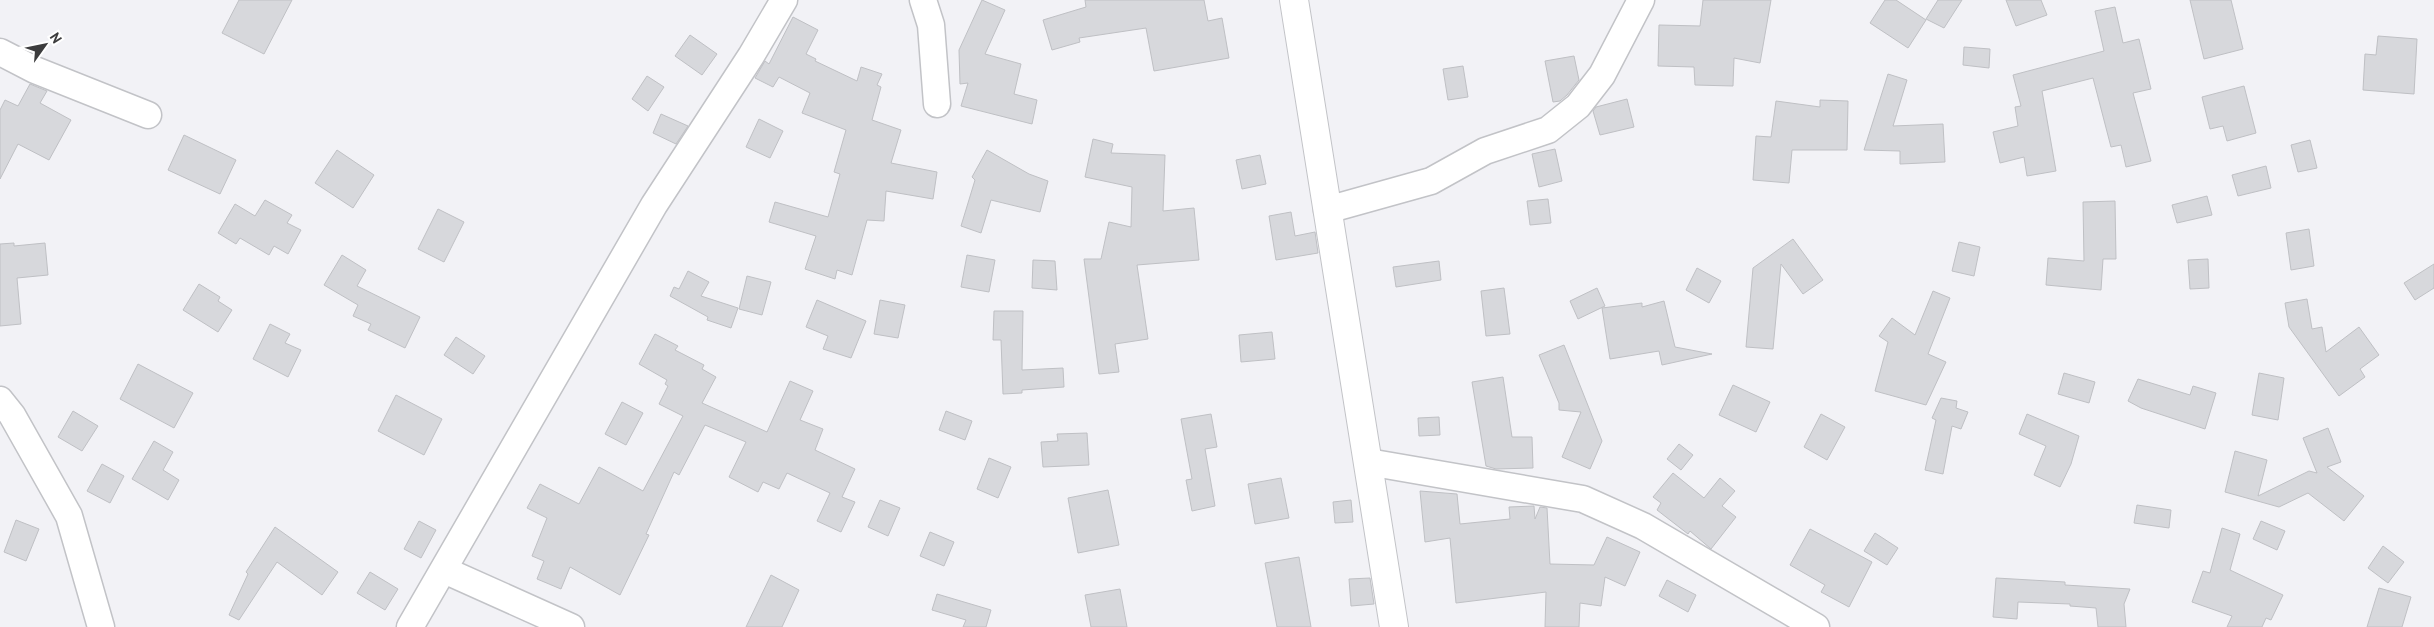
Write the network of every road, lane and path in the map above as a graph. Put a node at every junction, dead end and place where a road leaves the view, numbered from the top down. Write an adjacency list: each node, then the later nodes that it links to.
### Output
1 (784, 0): 11 (street)
2 (923, 0): 6 (street)
3 (1294, 0): 8 (street)
4 (1641, 0): 8 (street)
5 (0, 52): 7 (street)
6 (937, 104)
7 (148, 115)
8 (1327, 210): 10 (street)
9 (0, 400): 12 (street)
10 (1368, 462): 15 (street); 16 (street)
11 (444, 570): 13 (street); 14 (street)
12 (101, 627)
13 (410, 627)
14 (571, 627)
15 (1394, 627)
16 (1816, 627)

